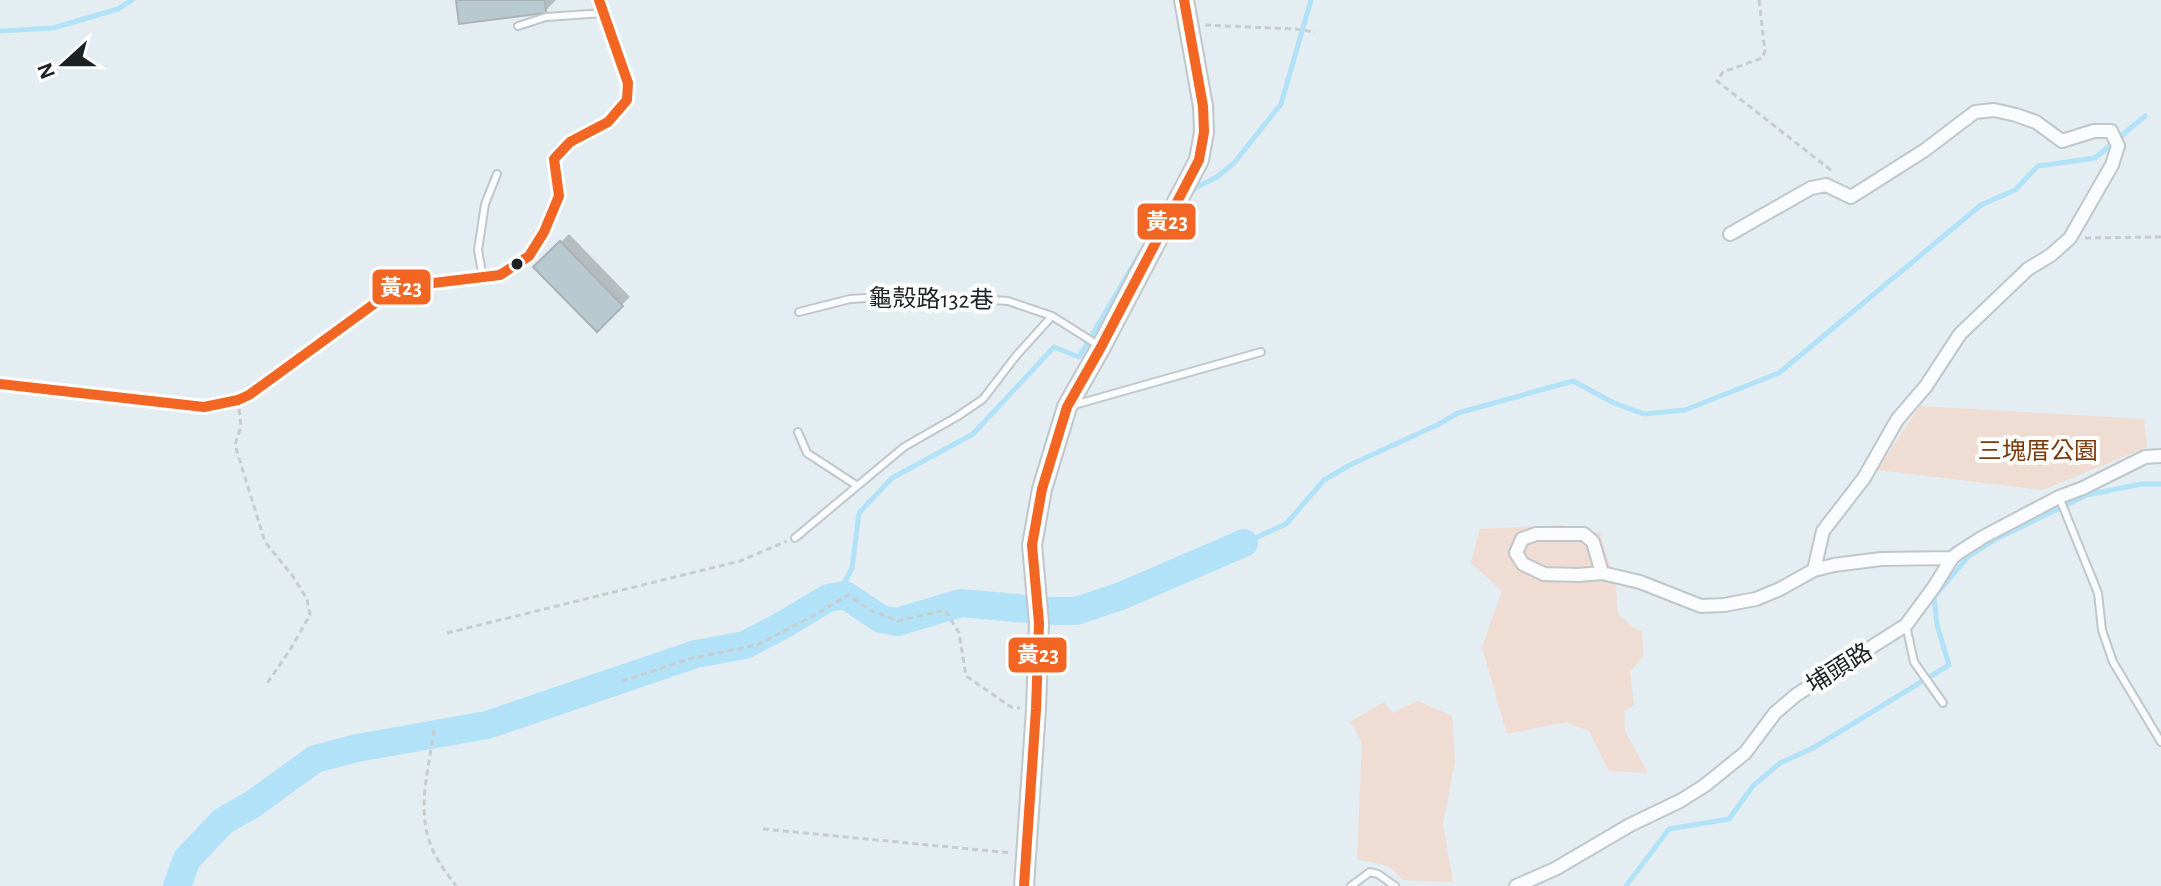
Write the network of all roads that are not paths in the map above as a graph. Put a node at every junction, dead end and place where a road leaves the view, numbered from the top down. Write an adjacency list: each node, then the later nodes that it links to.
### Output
1 (599, 0): 3 (lane)
2 (1184, 0): 10 (street)
3 (604, 13): 4 (lane); 7 (lane)
4 (518, 26)
5 (497, 174): 7 (lane)
6 (1730, 234): 20 (street)
7 (483, 278): 12 (lane)
8 (799, 312): 9 (lane, 龜殼路132巷)
9 (1052, 316): 10 (lane, 龜殼路132巷); 16 (lane)
10 (1101, 347): 13 (street)
11 (1261, 352): 13 (lane)
12 (0, 384)
13 (1067, 407): 25 (street)
14 (798, 432): 16 (lane)
15 (2161, 456): 17 (street, 埔頭路)
16 (856, 485): 18 (lane)
17 (2059, 497): 19 (street, 埔頭路); 24 (lane)
18 (795, 538)
19 (1952, 558): 20 (street); 22 (street, 埔頭路)
20 (1814, 570): 21 (street)
21 (1602, 573): 21 (street)
22 (1906, 625): 23 (lane); 28 (street, 埔頭路)
23 (1943, 703)
24 (2161, 742)
25 (1024, 886)
26 (1351, 886): 27 (lane)
27 (1395, 886)
28 (1516, 886)

